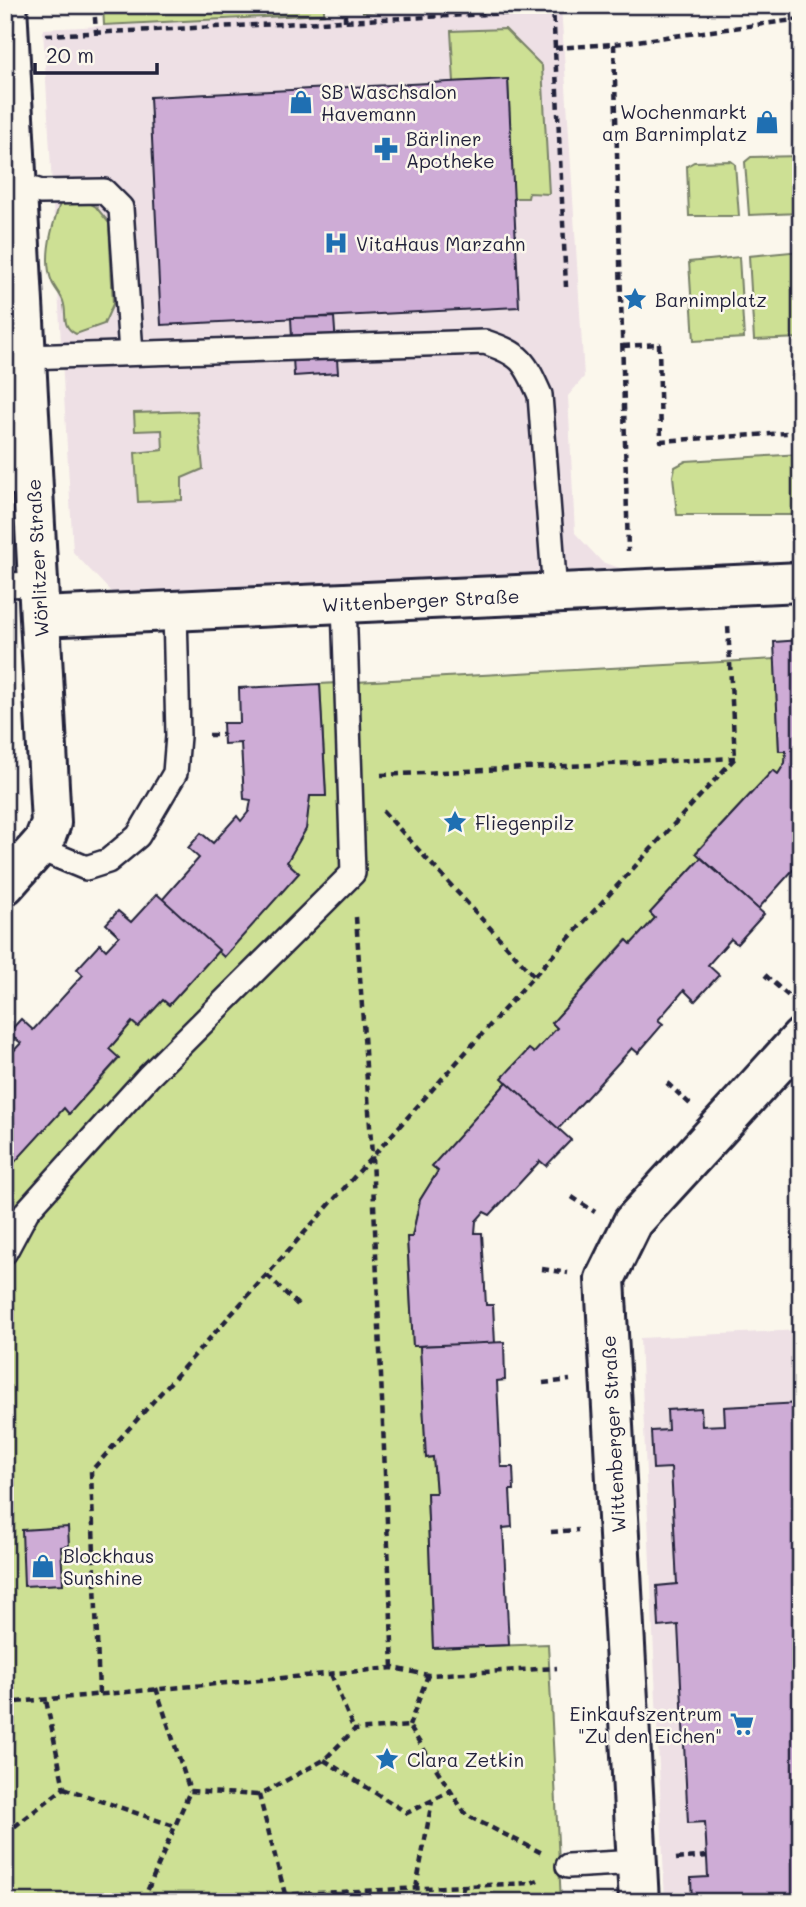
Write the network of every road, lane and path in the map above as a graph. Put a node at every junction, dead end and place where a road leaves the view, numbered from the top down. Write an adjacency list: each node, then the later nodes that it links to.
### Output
1 (7, 5): 11 (street, Wörlitzer Straße)
2 (94, 5): 7 (path)
3 (345, 5): 6 (path)
4 (553, 8): 6 (path); 10 (path)
5 (801, 19): 9 (path)
6 (345, 21): 7 (path)
7 (96, 32): 8 (path)
8 (44, 35)
9 (614, 44): 10 (path); 13 (path)
10 (555, 48): 12 (path)
11 (11, 184): 14 (lane); 15 (street, Wörlitzer Straße)
12 (566, 287)
13 (623, 346): 16 (path); 20 (path)
14 (131, 353): 15 (lane); 21 (lane)
15 (26, 357): 17 (street, Wörlitzer Straße)
16 (801, 432)
17 (19, 482): 22 (street, Wörlitzer Straße)
18 (801, 582): 19 (street, Wittenberger Straße)
19 (726, 586): 20 (street, Wittenberger Straße); 25 (path)
20 (629, 590): 21 (street, Wittenberger Straße)
21 (555, 593): 23 (street, Wittenberger Straße)
22 (28, 595): 24 (street, Wittenberger Straße); 27 (street, Wörlitzer Straße)
23 (344, 603): 24 (street, Wittenberger Straße); 26 (lane)
24 (174, 611): 27 (lane)
25 (735, 758): 26 (path); 31 (path)
26 (352, 776): 28 (lane); 31 (path)
27 (38, 848): 29 (street, Wörlitzer Straße)
28 (354, 873): 34 (path); 35 (lane)
29 (5, 885)
30 (765, 975): 32 (path)
31 (534, 976): 34 (path)
32 (801, 1006)
33 (801, 1038): 56 (street, Wittenberger Straße)
34 (372, 1156): 36 (path); 38 (path)
35 (5, 1252)
36 (267, 1275): 37 (path); 43 (path)
37 (300, 1307)
38 (393, 1668): 40 (path); 41 (path)
39 (557, 1668): 41 (path)
40 (331, 1674): 42 (path); 47 (path)
41 (429, 1675): 46 (path)
42 (156, 1688): 43 (path); 50 (path)
43 (99, 1695): 44 (path)
44 (47, 1700): 45 (path); 49 (path)
45 (5, 1703)
46 (409, 1726): 47 (path); 51 (path)
47 (354, 1730): 48 (path)
48 (324, 1760): 52 (path); 53 (path)
49 (64, 1788): 54 (path); 55 (path)
50 (190, 1790): 52 (path); 54 (path)
51 (451, 1791): 53 (path); 57 (path)
52 (258, 1795): 60 (path)
53 (433, 1801): 59 (path)
54 (174, 1826): 61 (path)
55 (5, 1835)
56 (638, 1862): 57 (lane); 64 (street, Wittenberger Straße)
57 (568, 1866): 58 (path)
58 (464, 1886): 59 (path); 63 (path)
59 (416, 1888): 60 (path)
60 (285, 1894): 61 (path)
61 (143, 1901): 62 (path)
62 (125, 1902)
63 (458, 1902)
64 (639, 1902)

